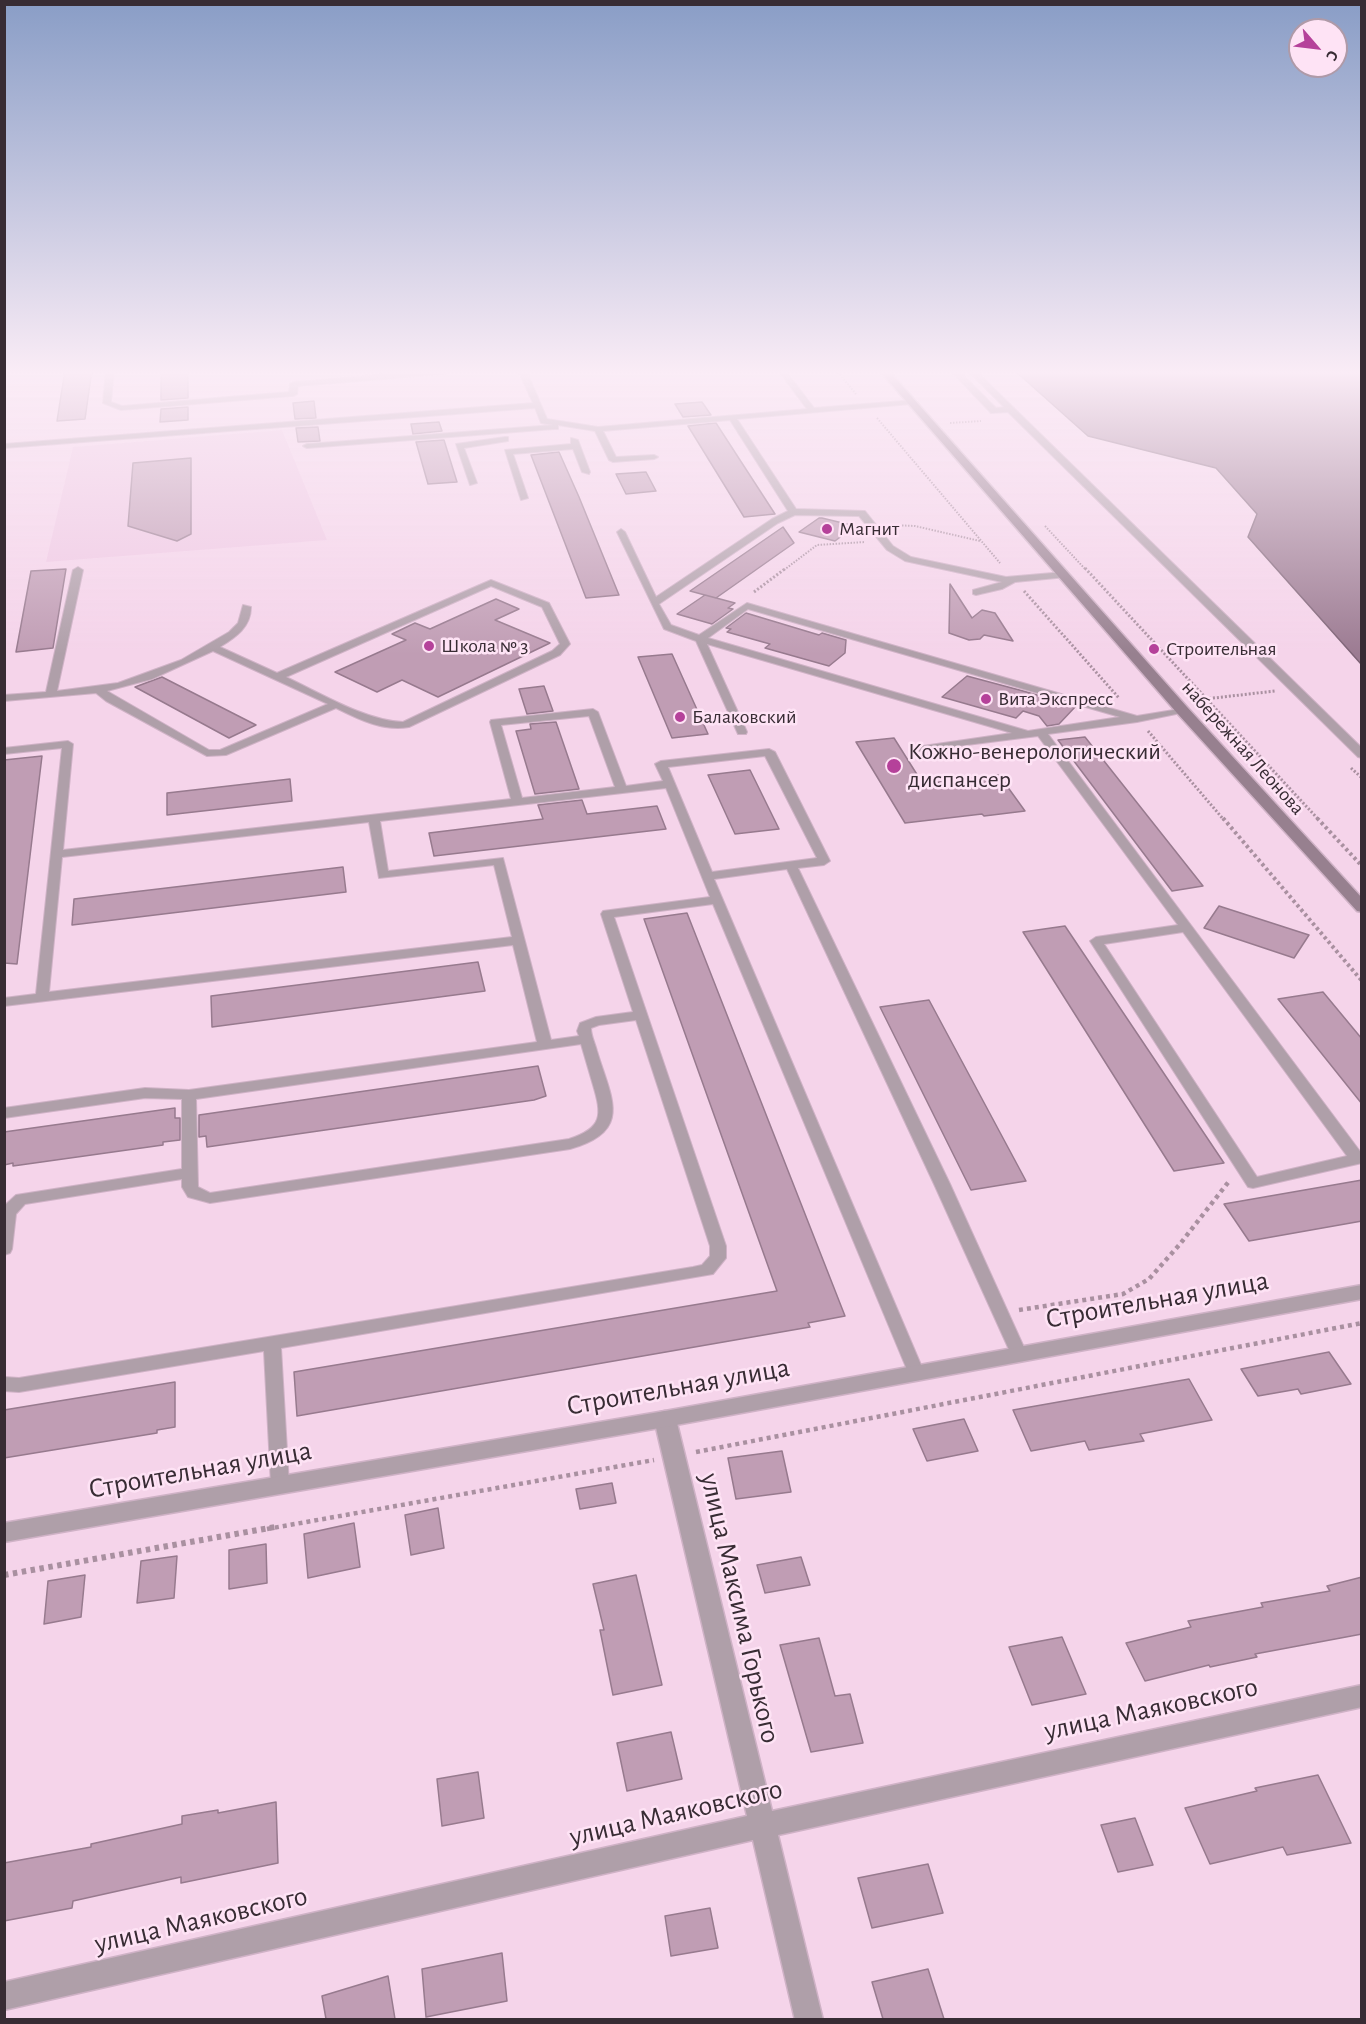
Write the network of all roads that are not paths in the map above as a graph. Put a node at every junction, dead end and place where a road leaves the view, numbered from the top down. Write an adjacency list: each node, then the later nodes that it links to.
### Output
1 (466, 464): 8 (lane)
2 (512, 464): 9 (lane)
3 (583, 464): 7 (lane)
4 (762, 464): 10 (lane)
5 (966, 464): 13 (main road, набережная Леонова)
6 (1066, 464): 31 (lane)
7 (586, 472)
8 (473, 483)
9 (524, 498)
10 (793, 512): 14 (lane); 16 (lane)
11 (621, 532): 16 (lane)
12 (78, 570): 22 (lane)
13 (1064, 575): 14 (lane); 25 (main road, набережная Леонова)
14 (1013, 579): 15 (lane)
15 (976, 592)
16 (654, 603): 18 (lane)
17 (246, 608): 19 (lane)
18 (700, 639): 26 (lane); 27 (lane); 28 (lane)
19 (214, 648): 20 (lane); 21 (lane)
20 (277, 677): 24 (lane); 24 (lane)
21 (98, 690): 22 (lane); 24 (lane)
22 (51, 694): 23 (lane)
23 (4, 698)
24 (337, 704)
25 (1182, 710): 26 (lane); 40 (main road, набережная Леонова)
26 (1137, 719): 28 (lane)
27 (742, 732)
28 (1034, 733): 29 (lane); 41 (lane)
29 (923, 749)
30 (4, 751): 36 (lane)
31 (1362, 755)
32 (670, 784): 33 (lane); 37 (lane); 38 (lane)
33 (622, 790): 34 (lane); 34 (lane)
34 (517, 801): 35 (lane)
35 (374, 818): 36 (lane); 42 (lane)
36 (56, 854): 43 (lane)
37 (791, 866): 38 (lane); 54 (lane)
38 (707, 876): 39 (lane)
39 (717, 900): 45 (lane); 55 (lane)
40 (1362, 908)
41 (1186, 928): 41 (lane)
42 (519, 940): 43 (lane); 47 (lane)
43 (42, 997): 44 (lane)
44 (4, 1002)
45 (641, 1015): 46 (lane); 53 (lane)
46 (586, 1039): 47 (lane); 50 (lane)
47 (545, 1045): 48 (lane)
48 (189, 1095): 49 (lane); 50 (lane)
49 (4, 1113)
50 (190, 1173): 51 (lane)
51 (4, 1249)
52 (1362, 1292): 54 (street, Строительная улица)
53 (272, 1343): 56 (lane); 58 (lane)
54 (1019, 1354): 55 (street, Строительная улица)
55 (915, 1372): 57 (street, Строительная улица)
56 (4, 1384)
57 (665, 1419): 58 (street, Строительная улица); 61 (street, улица Максима Горького)
58 (280, 1485): 59 (street, Строительная улица)
59 (4, 1533)
60 (1362, 1696): 61 (street, улица Маяковского)
61 (761, 1826): 62 (street, улица Маяковского); 63 (street, улица Максима Горького)
62 (4, 1996)
63 (809, 2019)

